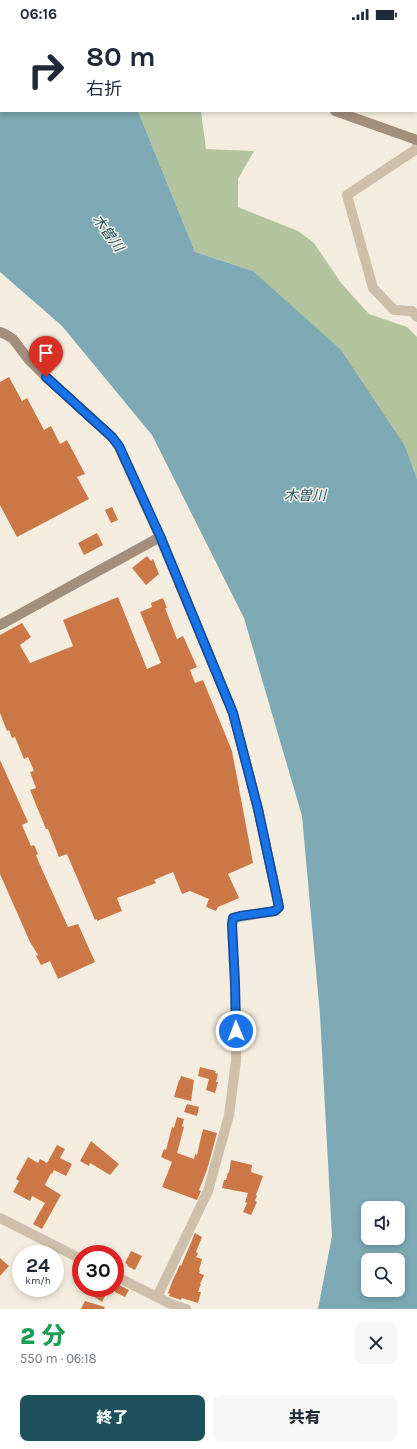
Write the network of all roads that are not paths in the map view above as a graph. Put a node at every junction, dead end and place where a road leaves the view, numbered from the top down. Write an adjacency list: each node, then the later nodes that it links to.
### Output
1 (339, 112): 2 (street)
2 (417, 140)
3 (417, 146): 4 (street)
4 (417, 316)
5 (0, 332): 6 (street)
6 (160, 536): 7 (street); 11 (street)
7 (0, 625)
8 (0, 1218): 9 (street)
9 (72, 1254)
10 (124, 1280): 11 (street)
11 (157, 1297): 12 (street)
12 (170, 1306): 13 (street)
13 (186, 1309)

